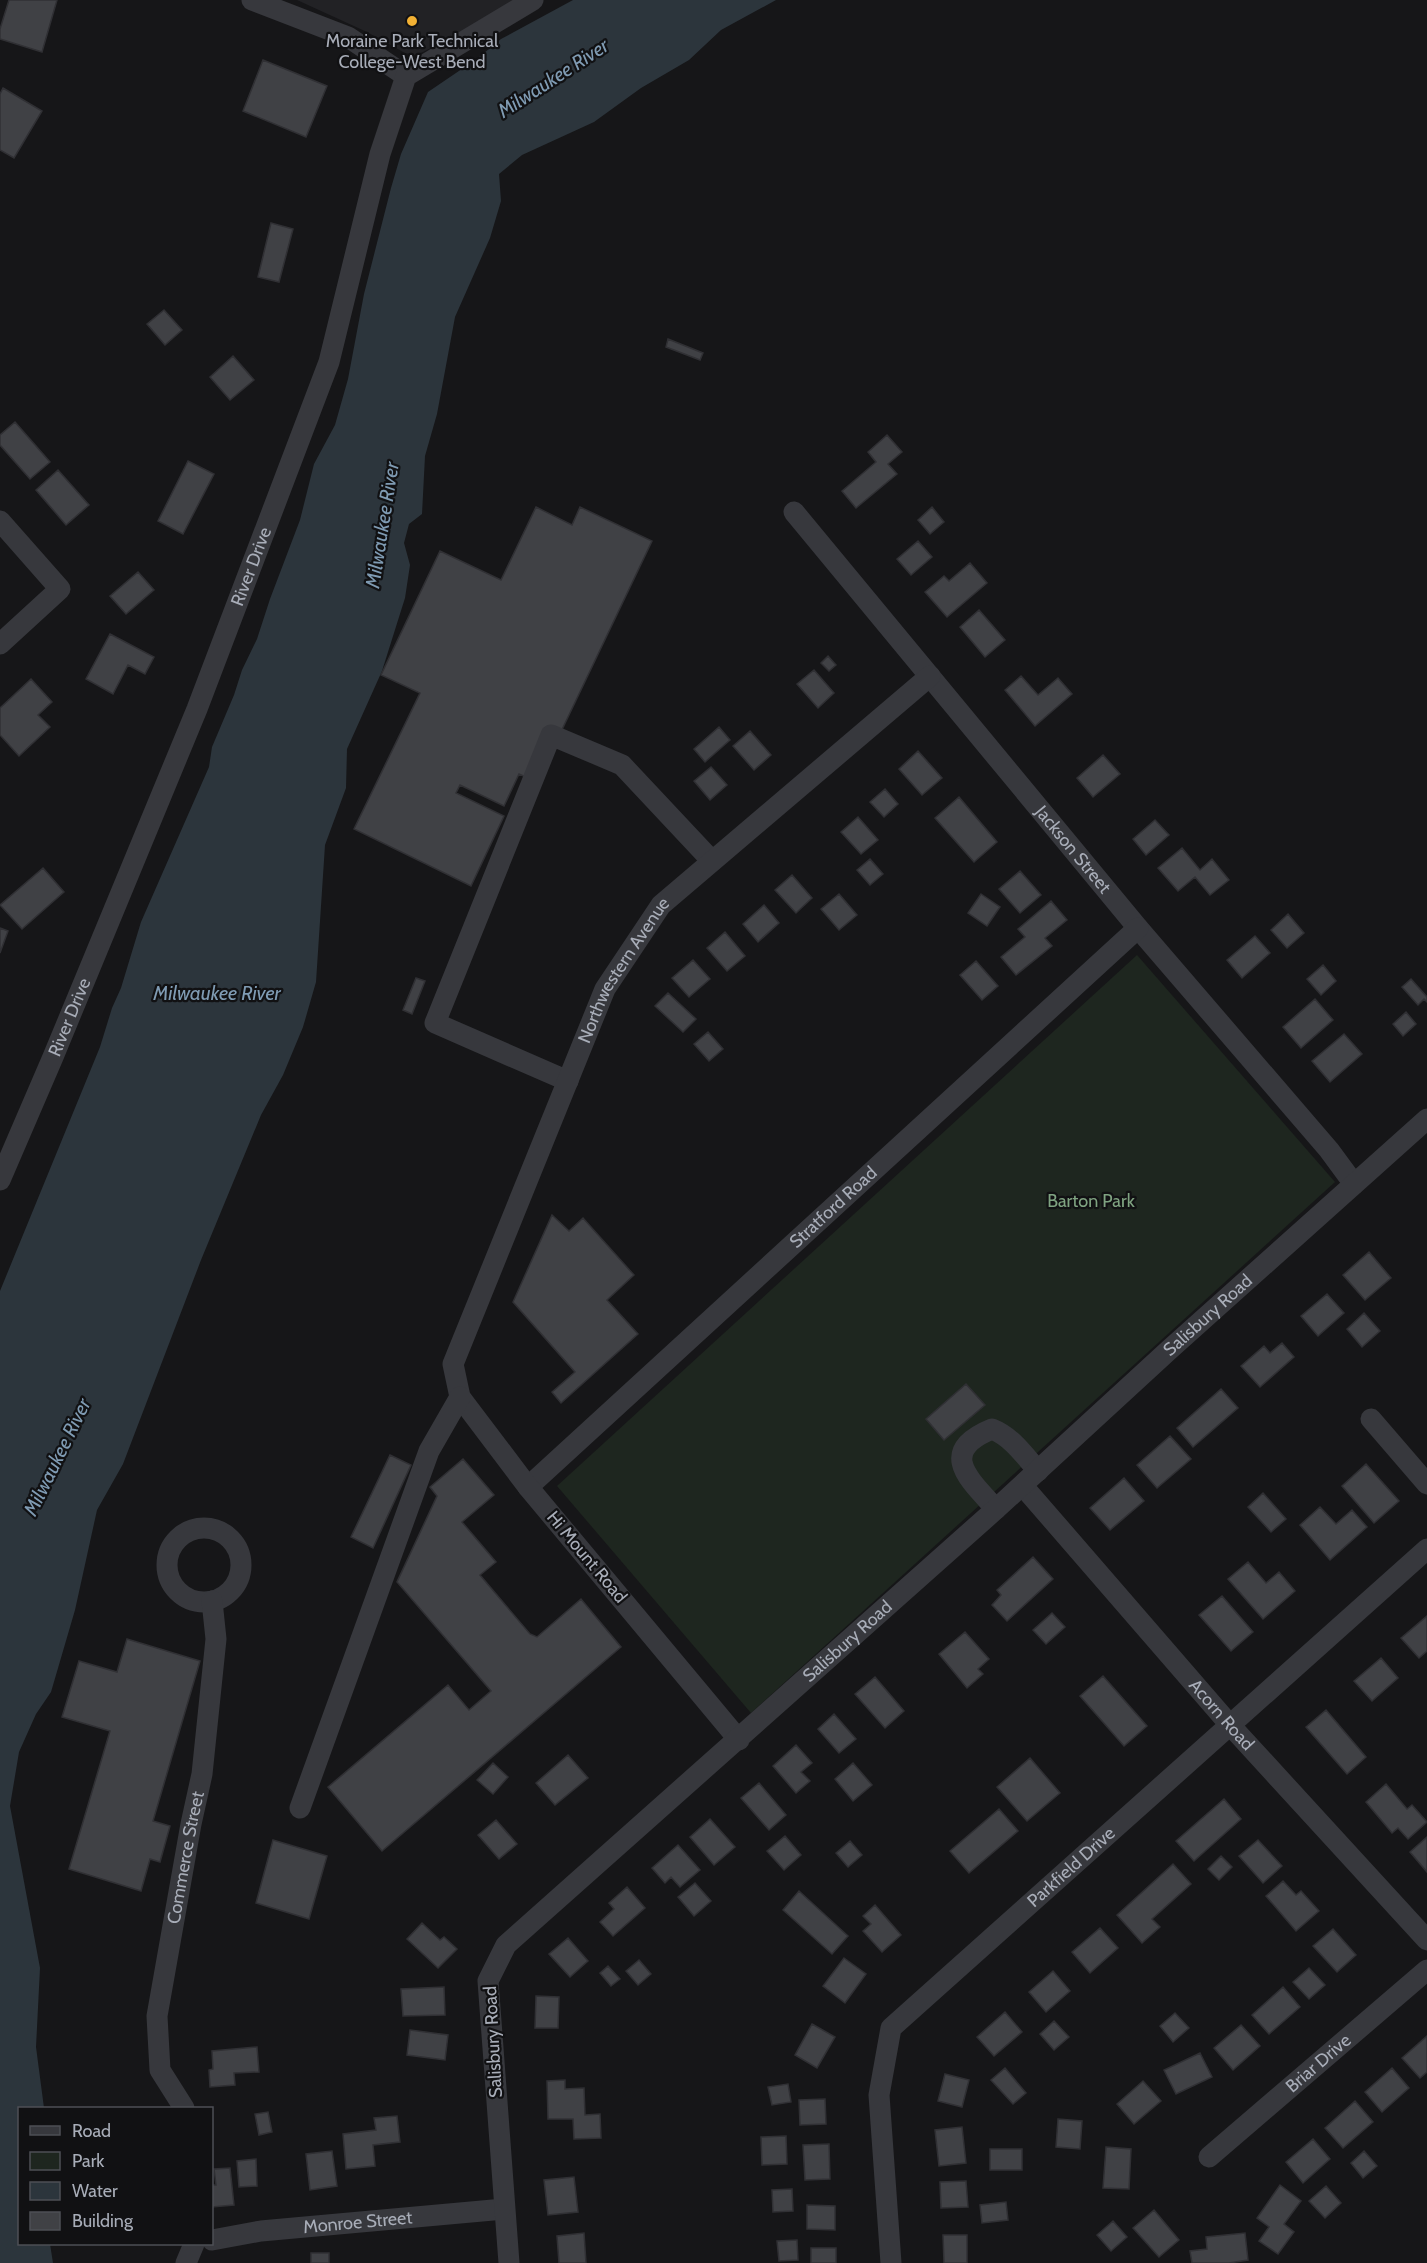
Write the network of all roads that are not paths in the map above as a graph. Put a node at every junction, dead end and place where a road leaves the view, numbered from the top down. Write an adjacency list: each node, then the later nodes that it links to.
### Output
1 (252, 0): 3 (street)
2 (533, 0): 3 (street)
3 (406, 76): 12 (street, River Drive)
4 (794, 512): 7 (street, Jackson Street)
5 (0, 521): 6 (street)
6 (0, 644)
7 (930, 676): 8 (street, Northwestern Avenue); 9 (street, Jackson Street)
8 (712, 861): 10 (street, Northwestern Avenue); 10 (street)
9 (1138, 928): 13 (street, Jackson Street); 19 (street, Stratford Road)
10 (568, 1081): 14 (street, Northwestern Avenue)
11 (1427, 1119): 13 (street, Salisbury Road)
12 (0, 1180)
13 (1354, 1184): 17 (street, Salisbury Road)
14 (453, 1364): 15 (street, Hi Mount Road)
15 (460, 1397): 19 (street, Hi Mount Road); 25 (street)
16 (1371, 1419): 18 (street)
17 (1030, 1478): 20 (street, Salisbury Road); 20 (street); 23 (street, Acorn Road)
18 (1427, 1484)
19 (528, 1487): 24 (street, Hi Mount Road)
20 (996, 1509): 24 (street, Salisbury Road)
21 (1427, 1549): 23 (street, Parkfield Drive)
22 (212, 1601): 28 (street, Commerce Street)
23 (1230, 1725): 26 (street, Acorn Road); 35 (street, Parkfield Drive)
24 (739, 1740): 30 (street, Salisbury Road)
25 (300, 1808)
26 (1427, 1940)
27 (1427, 1970): 29 (street, Briar Drive)
28 (183, 2107)
29 (1209, 2157)
30 (504, 2209): 31 (street, Monroe Street); 34 (street, Salisbury Road)
31 (213, 2240)
32 (194, 2245): 33 (street)
33 (186, 2263)
34 (509, 2263)
35 (891, 2263)

